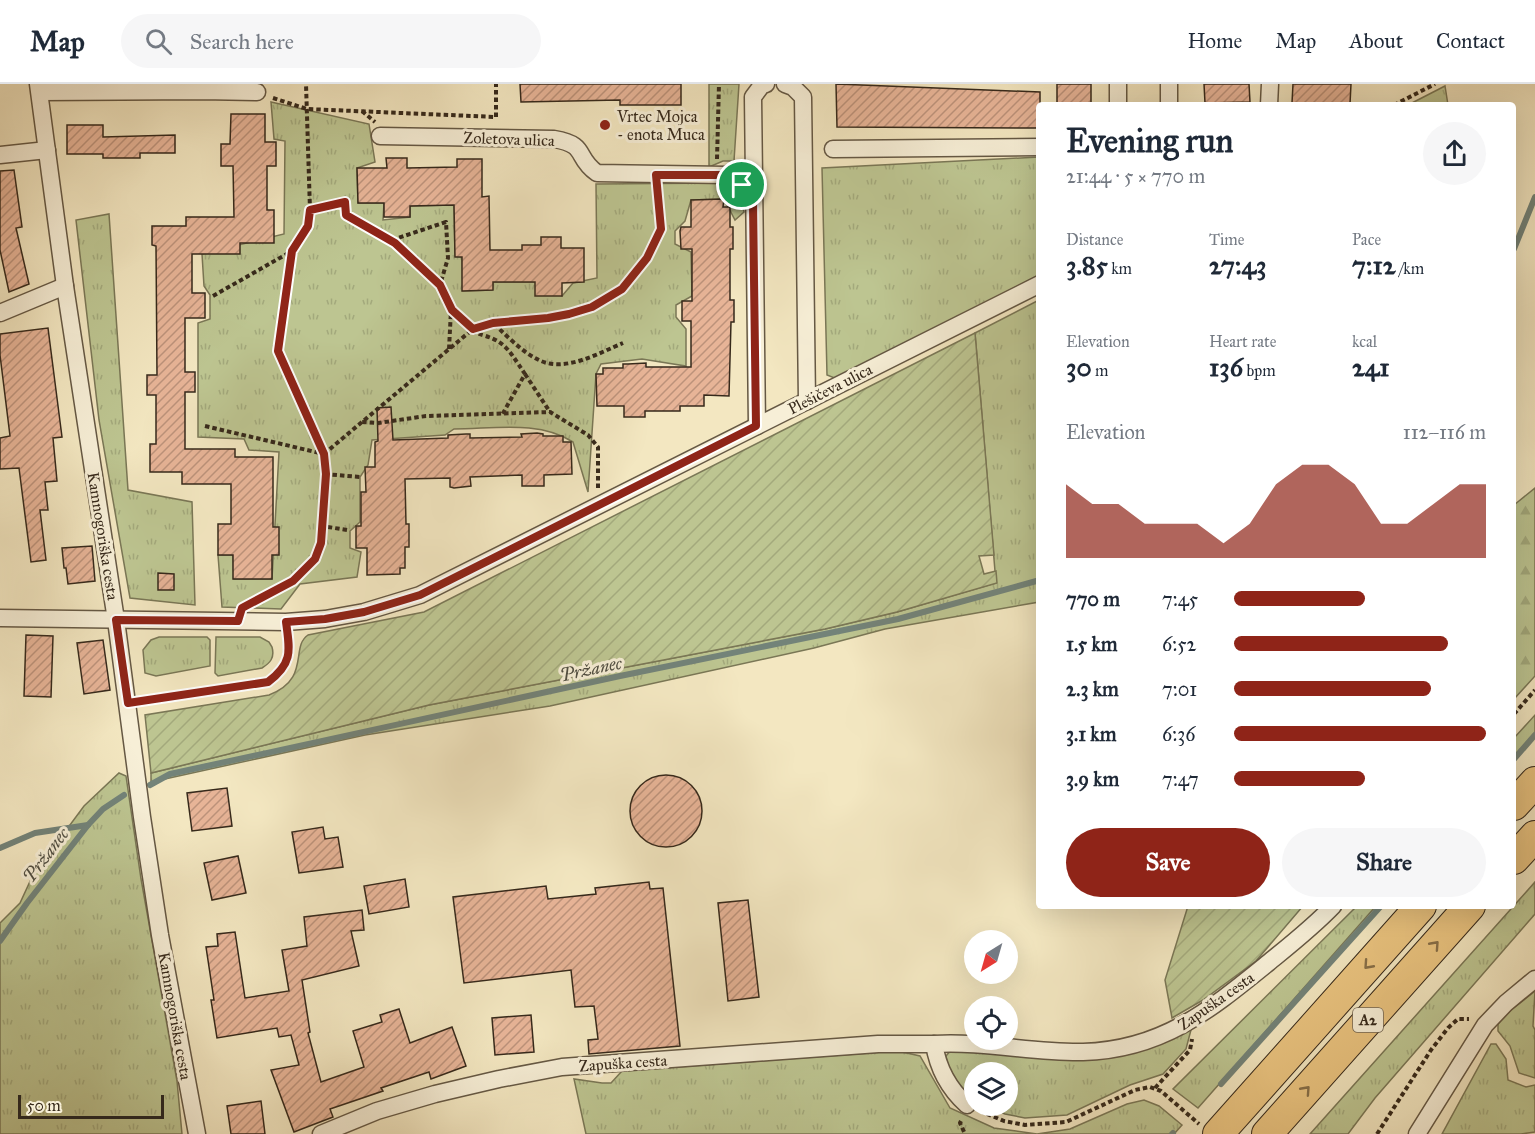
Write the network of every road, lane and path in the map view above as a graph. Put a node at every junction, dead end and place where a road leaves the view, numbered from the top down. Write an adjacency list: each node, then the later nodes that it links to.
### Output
1 (306, 84): 16 (path)
2 (496, 84): 16 (path)
3 (719, 84): 23 (path)
4 (766, 84): 24 (street)
5 (785, 84): 39 (street)
6 (1118, 84): 12 (street)
7 (1169, 84): 13 (street)
8 (1270, 84): 14 (street)
9 (1436, 84): 15 (path)
10 (39, 88): 11 (street, Kamnogoriška cesta); 20 (street, Kamnogoriška cesta)
11 (257, 92): 16 (path)
12 (1118, 102)
13 (1169, 102)
14 (1269, 102)
15 (1400, 102)
16 (307, 109): 25 (path)
17 (380, 136): 22 (street, Zoletova ulica)
18 (1036, 147): 19 (street)
19 (833, 149)
20 (47, 150): 21 (street); 29 (street, Kamnogoriška cesta)
21 (0, 154)
22 (656, 175): 23 (street, Zoletova ulica); 34 (path)
23 (717, 175): 24 (street, Zoletova ulica)
24 (753, 204): 44 (street)
25 (310, 210): 26 (path); 27 (path)
26 (391, 240): 28 (path); 28 (path)
27 (292, 251): 31 (path); 45 (path)
28 (440, 285): 32 (path)
29 (65, 286): 33 (street); 52 (street, Kamnogoriška cesta)
30 (1036, 286): 39 (street, Plešičeva ulica)
31 (213, 296)
32 (452, 310): 35 (path); 37 (path)
33 (0, 313)
34 (493, 323): 35 (path); 36 (path)
35 (472, 330): 37 (path); 38 (path)
36 (623, 343)
37 (449, 350): 42 (path)
38 (525, 374): 40 (path); 41 (path)
39 (807, 401): 44 (street, Plešičeva ulica)
40 (550, 412): 41 (path); 48 (path)
41 (502, 415): 42 (path)
42 (362, 422): 45 (path)
43 (205, 426): 45 (path)
44 (756, 426): 48 (street, Plešičeva ulica)
45 (324, 454): 46 (path)
46 (326, 474): 47 (path); 49 (path)
47 (360, 477)
48 (597, 507): 54 (street, Plešičeva ulica)
49 (322, 526): 50 (path); 53 (path)
50 (347, 530)
51 (0, 618): 52 (street, Plešičeva ulica)
52 (116, 620): 53 (street, Plešičeva ulica); 56 (street, Kamnogoriška cesta)
53 (238, 621): 54 (street, Plešičeva ulica)
54 (286, 622): 56 (lane)
55 (1535, 690): 57 (path)
56 (128, 703): 73 (street, Kamnogoriška cesta)
57 (1516, 712)
58 (1535, 782): 59 (highway)
59 (1516, 803)
60 (1535, 836): 61 (highway)
61 (1516, 857)
62 (1330, 909): 66 (street, Zapuška cesta)
63 (1418, 909): 72 (highway, A2, one-way to 72)
64 (1467, 909): 75 (highway, A2, one-way to 64)
65 (1535, 979): 67 (street)
66 (1199, 1016): 68 (street, Zapuška cesta); 69 (path)
67 (1485, 1025): 76 (path); 77 (street)
68 (934, 1044): 70 (street); 74 (street, Zapuška cesta)
69 (1155, 1088): 71 (path); 72 (path)
70 (964, 1102)
71 (992, 1116)
72 (1210, 1130)
73 (196, 1134)
74 (321, 1134)
75 (1267, 1134)
76 (1377, 1134)
77 (1417, 1134)

